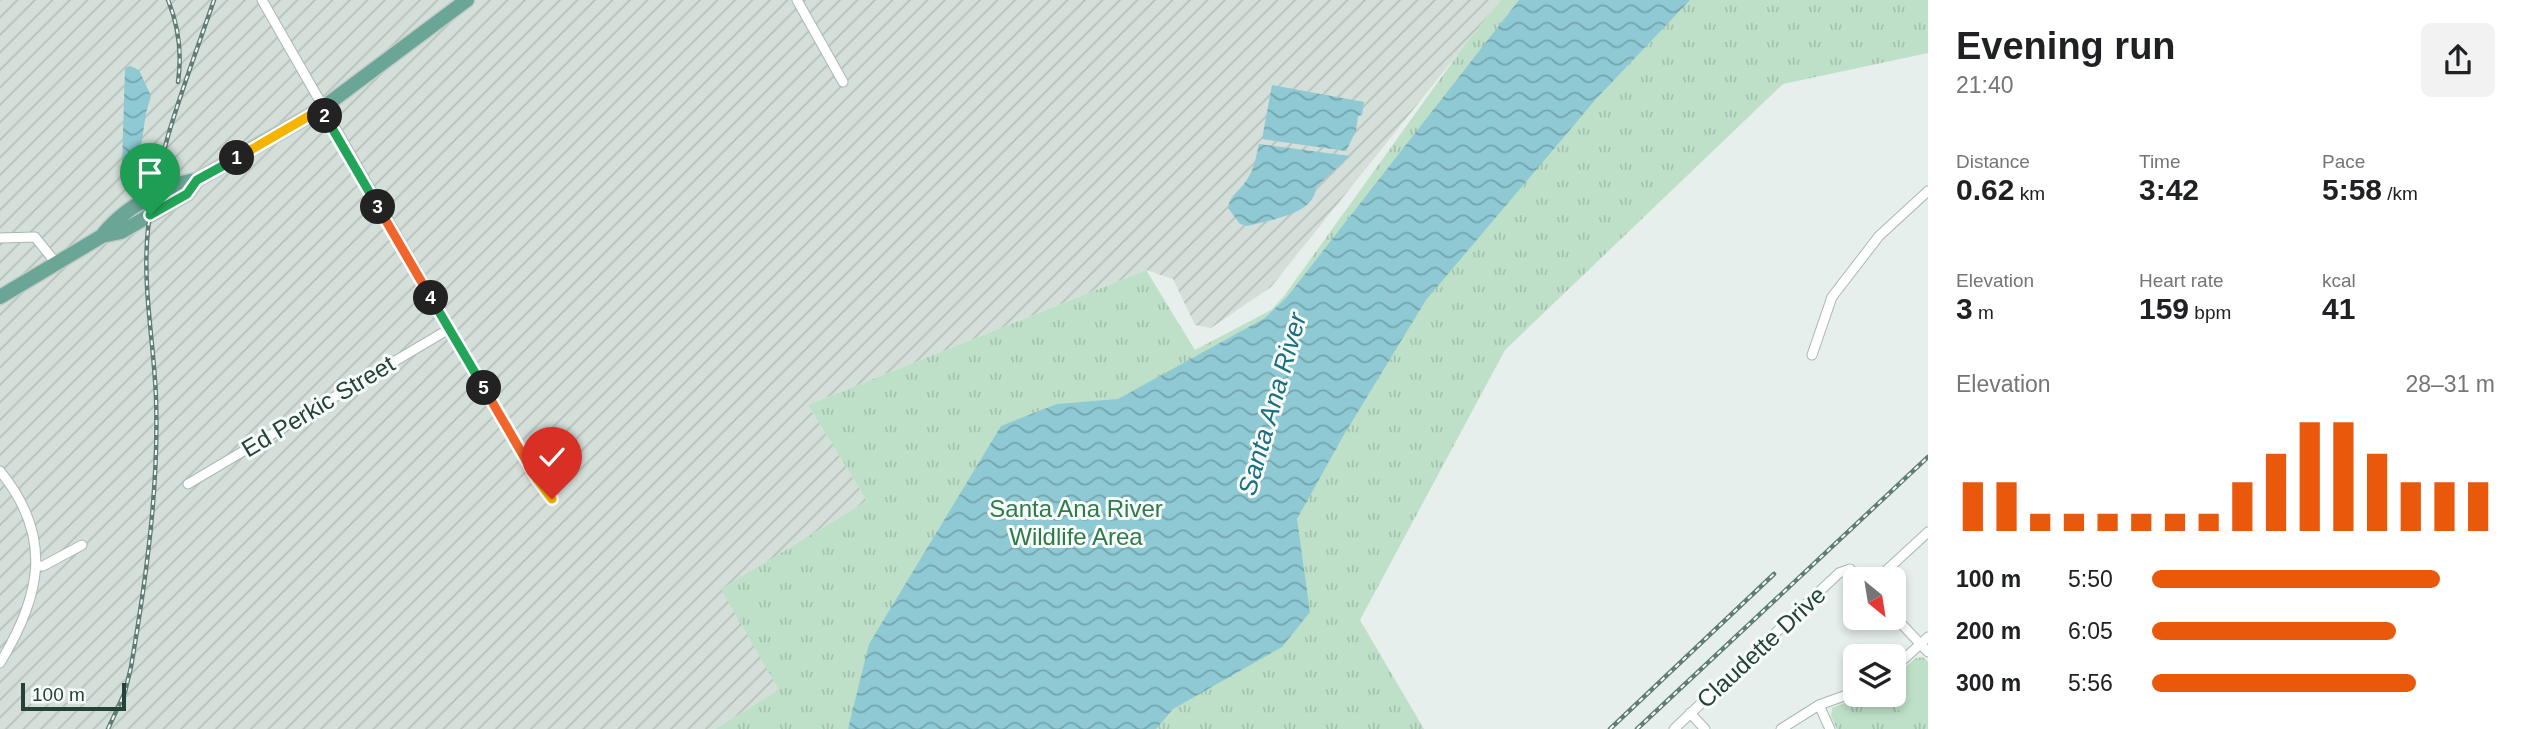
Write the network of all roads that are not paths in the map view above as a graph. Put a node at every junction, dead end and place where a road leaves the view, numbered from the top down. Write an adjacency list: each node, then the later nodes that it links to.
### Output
1 (261, 0): 5 (street)
2 (467, 0): 5 (main road)
3 (797, 0): 4 (street)
4 (844, 82)
5 (321, 109): 8 (main road); 10 (street)
6 (1928, 191): 11 (street)
7 (0, 239): 8 (street)
8 (56, 263): 9 (main road)
9 (0, 297)
10 (449, 329): 13 (street, Ed Perkic Street); 14 (street)
11 (1812, 355)
12 (0, 471): 17 (street)
13 (188, 484)
14 (552, 499)
15 (1928, 532): 18 (street)
16 (82, 545): 17 (street)
17 (36, 566): 25 (street)
18 (1890, 567)
19 (1843, 572): 28 (street, Claudette Drive)
20 (1906, 629): 22 (street)
21 (1928, 637): 22 (street)
22 (1920, 645): 23 (street); 24 (street)
23 (1928, 652)
24 (1906, 657)
25 (0, 663)
26 (1843, 696): 27 (street)
27 (1819, 705): 31 (street); 32 (street)
28 (1690, 713): 29 (street, Claudette Drive); 30 (street)
29 (1674, 729)
30 (1705, 729)
31 (1781, 729)
32 (1830, 729)

